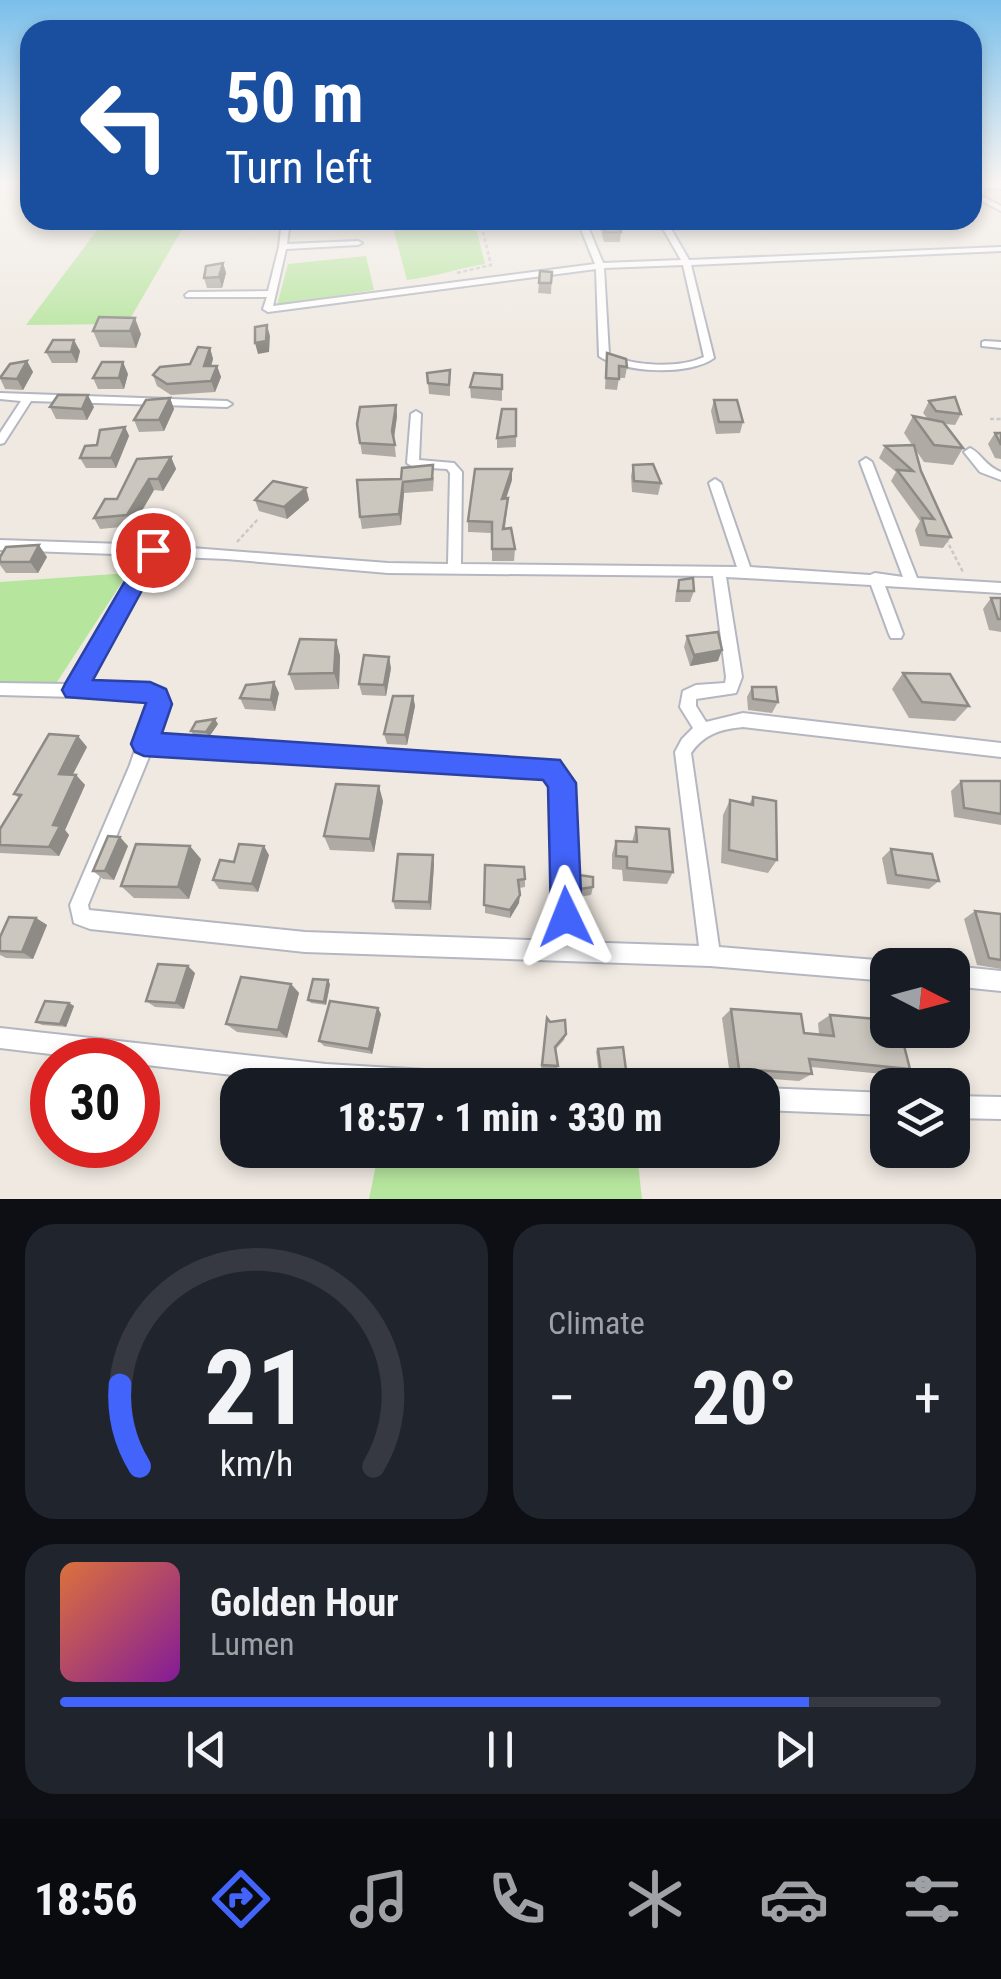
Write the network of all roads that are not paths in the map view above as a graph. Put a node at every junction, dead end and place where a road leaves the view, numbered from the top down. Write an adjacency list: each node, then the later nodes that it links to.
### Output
1 (284, 238): 5 (street)
2 (589, 238): 8 (street)
3 (672, 238): 7 (street)
4 (358, 243): 5 (street)
5 (283, 247): 9 (street)
6 (1001, 249): 7 (street)
7 (686, 262): 8 (street); 8 (street)
8 (600, 266): 9 (street)
9 (272, 294): 10 (street)
10 (189, 295)
11 (985, 344): 12 (street)
12 (1001, 345)
13 (0, 396): 14 (street)
14 (28, 398): 15 (street); 17 (street)
15 (227, 404)
16 (416, 414): 24 (street)
17 (0, 441)
18 (970, 452): 20 (street)
19 (866, 462): 28 (street)
20 (1001, 476)
21 (715, 483): 25 (street)
22 (0, 545): 23 (street)
23 (153, 550): 24 (street); 32 (street)
24 (454, 569): 26 (street)
25 (745, 572): 26 (street); 27 (street)
26 (719, 573): 33 (street)
27 (875, 578): 28 (street); 30 (street)
28 (911, 580): 29 (street)
29 (1001, 588)
30 (896, 634)
31 (0, 690): 32 (street)
32 (75, 690): 34 (street)
33 (704, 730): 35 (street); 37 (street)
34 (144, 744): 36 (street); 36 (street)
35 (1001, 750)
36 (567, 951): 37 (street)
37 (710, 956): 38 (street)
38 (870, 969)
39 (970, 977): 40 (street)
40 (1001, 980)
41 (0, 1038): 42 (street)
42 (264, 1068)
43 (780, 1100): 44 (street)
44 (870, 1103)
45 (970, 1107): 46 (street)
46 (1001, 1108)

